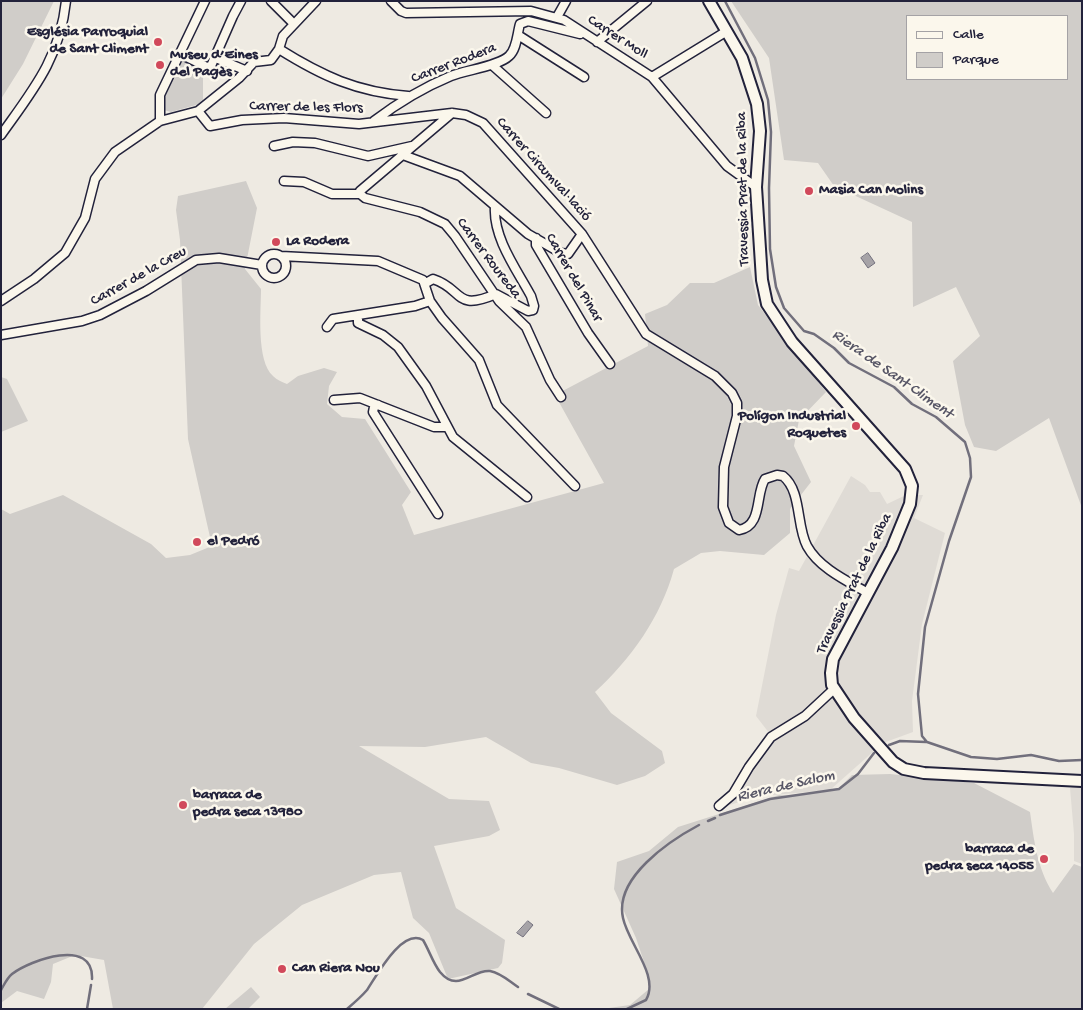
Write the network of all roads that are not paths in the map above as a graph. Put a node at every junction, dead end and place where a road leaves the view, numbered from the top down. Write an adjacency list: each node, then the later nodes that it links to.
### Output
1 (66, 1): 31 (street)
2 (204, 1): 17 (street)
3 (242, 1): 18 (street)
4 (270, 1): 11 (street)
5 (316, 1): 11 (street)
6 (391, 1): 10 (street, Carrer Moll)
7 (566, 1): 10 (street)
8 (648, 1): 15 (street)
9 (709, 1): 12 (street, Travessia Prat de la Riba)
10 (557, 17): 14 (street, Carrer Moll)
11 (294, 24): 16 (street)
12 (728, 31): 22 (street); 36 (street, Travessia Prat de la Riba)
13 (518, 35): 14 (street, Carrer Rodera); 19 (street, Carrer Rodera); 21 (street)
14 (586, 35): 15 (street, Carrer Moll)
15 (597, 42): 22 (street, Carrer Moll)
16 (279, 49): 20 (street); 23 (street)
17 (180, 54): 18 (street); 28 (street)
18 (216, 58): 20 (street)
19 (492, 65): 23 (street, Carrer Rodera); 26 (street)
20 (247, 71): 24 (street)
21 (584, 77)
22 (652, 77): 36 (street, Carrer Moll)
23 (408, 96): 29 (street, Carrer Rodera)
24 (198, 111): 28 (street); 29 (street, Carrer de les Flors)
25 (452, 113): 27 (street, Carrer Circumval·lació); 30 (street); 39 (street, Carrer Circumval·lació)
26 (546, 113)
27 (433, 116): 29 (street, Carrer Circumval·lació); 30 (street)
28 (160, 121): 45 (street)
29 (373, 122)
30 (435, 128): 32 (street)
31 (1, 135)
32 (414, 145): 33 (street); 34 (street)
33 (274, 146)
34 (402, 155): 37 (street); 38 (street, Carrer del Pinar)
35 (284, 181): 37 (street)
36 (756, 187): 58 (street, Travessia Prat de la Riba)
37 (360, 194): 44 (street, Carrer Roureda)
38 (496, 207): 40 (street, Carrer del Pinar); 44 (street)
39 (582, 234): 40 (street); 58 (street, Carrer Circumval·lació)
40 (536, 238): 50 (street, Carrer del Pinar)
41 (281, 256): 42 (street); 42 (street, Carrer de la Creu); 43 (street)
42 (262, 265): 49 (street, Carrer de la Creu)
43 (426, 283): 44 (street); 46 (street)
44 (496, 294): 51 (street, Carrer Roureda)
45 (1, 301)
46 (430, 301): 47 (street); 55 (street)
47 (358, 315): 48 (street); 54 (street)
48 (327, 328)
49 (1, 335)
50 (610, 364)
51 (561, 397)
52 (334, 400): 53 (street)
53 (378, 405): 54 (street); 57 (street)
54 (446, 427): 56 (street)
55 (575, 486)
56 (527, 496)
57 (438, 514)
58 (868, 592): 59 (street, Travessia Prat de la Riba)
59 (834, 689): 60 (street); 61 (street)
60 (1082, 781)
61 (719, 806)

